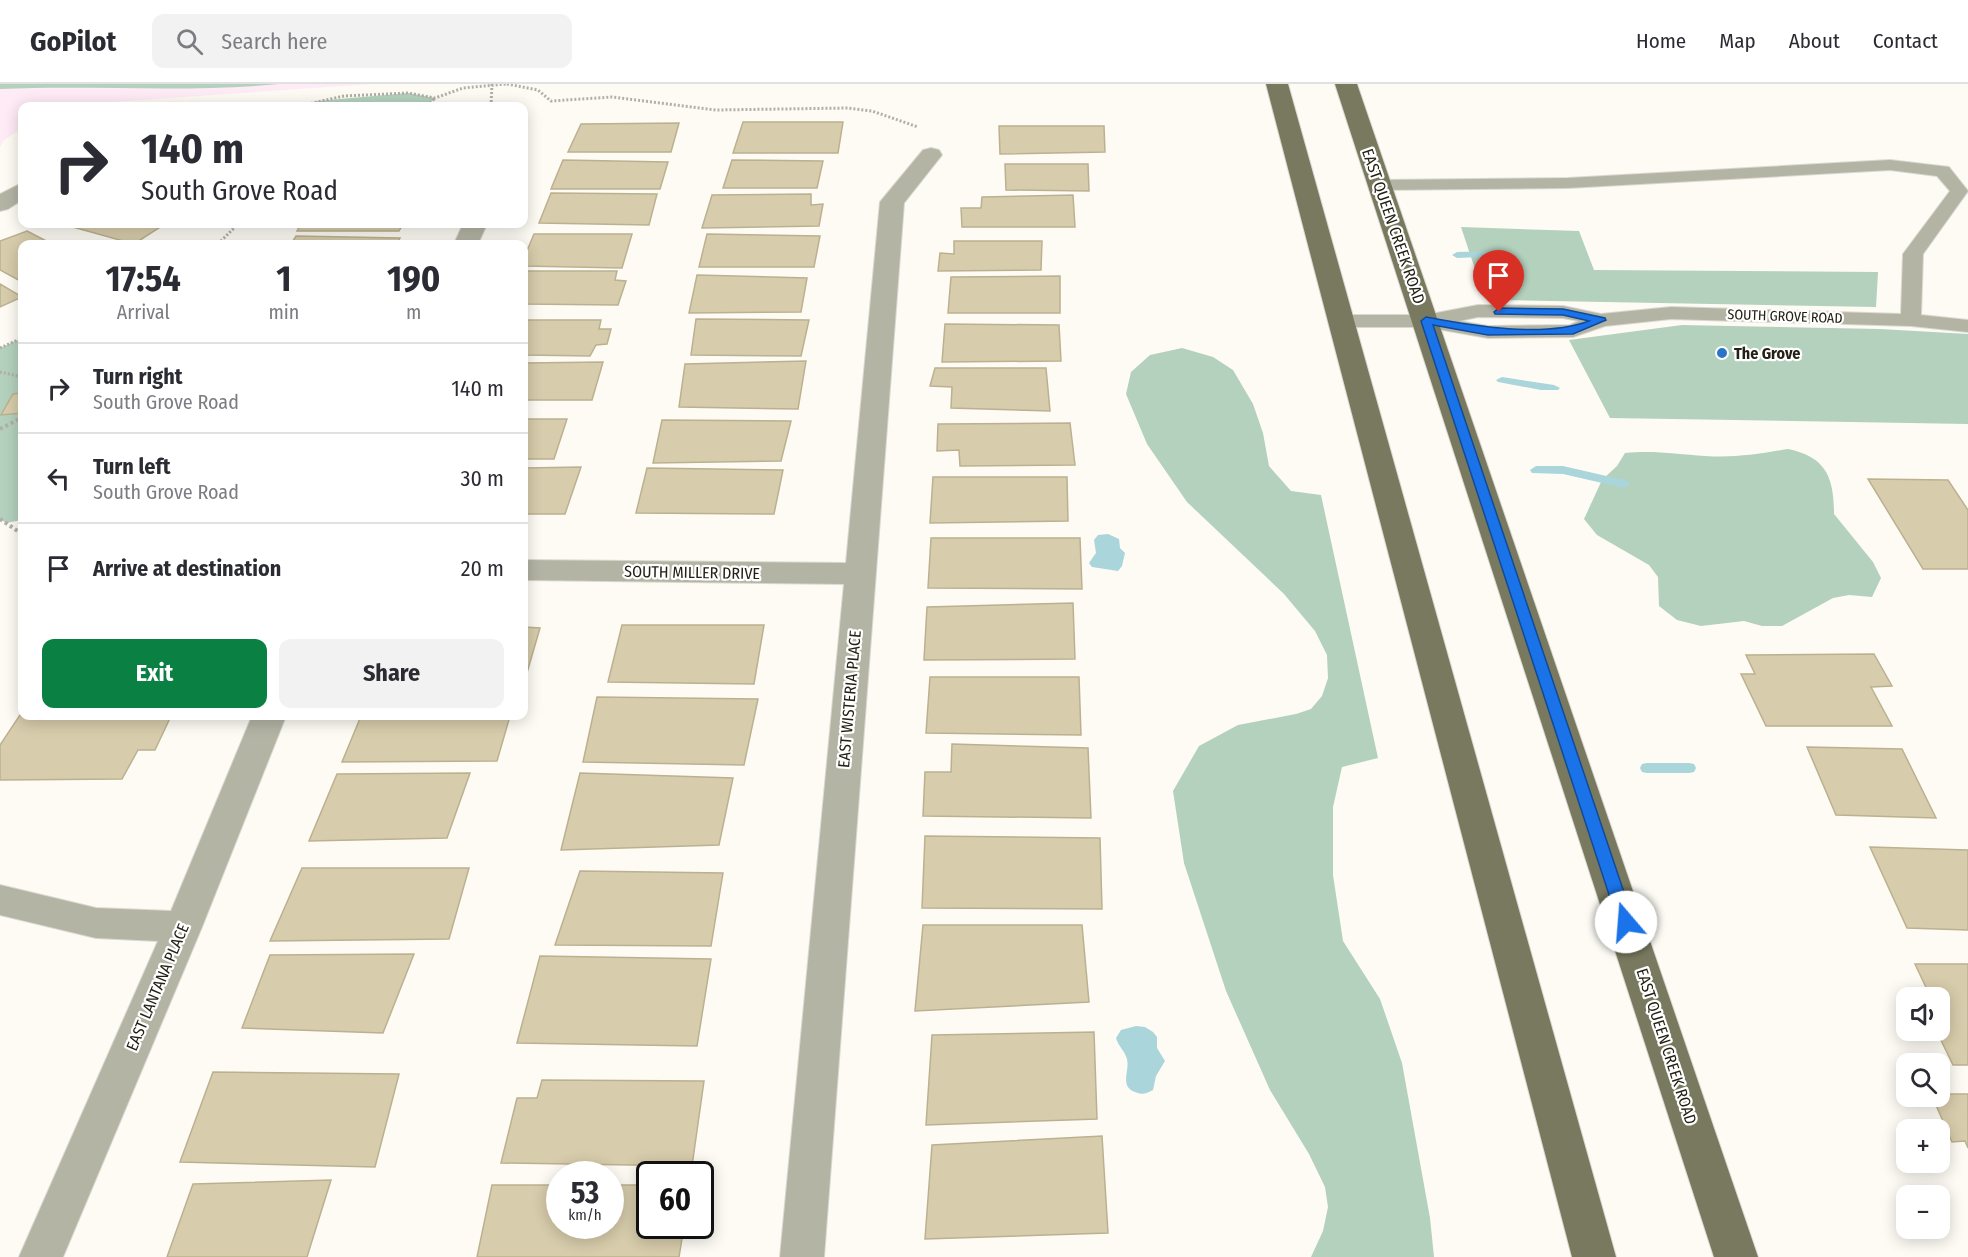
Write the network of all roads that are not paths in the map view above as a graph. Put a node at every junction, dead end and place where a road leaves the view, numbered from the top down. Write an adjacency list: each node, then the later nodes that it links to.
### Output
1 (1277, 84): 8 (main road)
2 (1346, 84): 4 (main road, EAST QUEEN CREEK ROAD)
3 (932, 155): 12 (street, EAST WISTERIA PLACE)
4 (1379, 185): 7 (lane); 9 (main road, EAST QUEEN CREEK ROAD)
5 (18, 193): 6 (street)
6 (0, 204)
7 (1911, 320): 9 (lane, SOUTH GROVE ROAD); 10 (lane, SOUTH GROVE ROAD)
8 (1339, 321): 9 (lane, SOUTH GROVE ROAD); 18 (main road)
9 (1426, 321): 19 (main road, EAST QUEEN CREEK ROAD)
10 (1968, 326)
11 (528, 570): 12 (street, SOUTH MILLER DRIVE)
12 (860, 574): 17 (street, EAST WISTERIA PLACE)
13 (267, 720): 15 (street, EAST LANTANA PLACE)
14 (0, 900): 15 (street)
15 (183, 927): 16 (street, EAST LANTANA PLACE)
16 (41, 1257)
17 (802, 1257)
18 (1594, 1257)
19 (1737, 1257)

